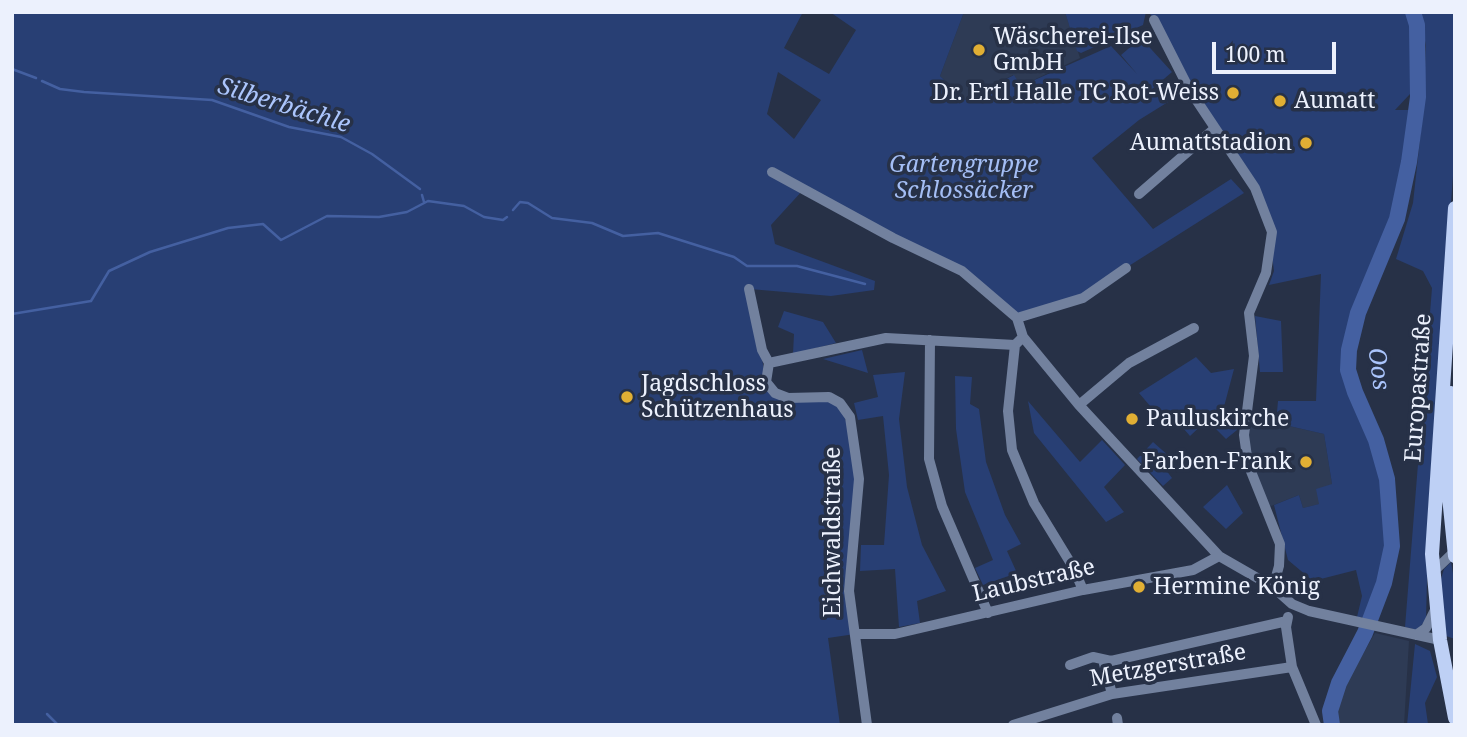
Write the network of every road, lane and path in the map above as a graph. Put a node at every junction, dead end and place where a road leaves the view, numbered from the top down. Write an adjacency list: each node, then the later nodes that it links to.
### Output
1 (1154, 20): 2 (street)
2 (1214, 129): 4 (street); 20 (street)
3 (772, 172): 8 (street)
4 (1139, 194)
5 (1455, 208): 19 (main road, Europastraße)
6 (1126, 268): 8 (street)
7 (749, 289): 13 (street, Eichwaldstraße)
8 (1017, 318): 11 (street)
9 (1194, 328): 14 (street)
10 (930, 340): 11 (street); 13 (street); 24 (street)
11 (1019, 341): 14 (street); 21 (street)
12 (1455, 343): 15 (main road, Europastraße)
13 (769, 363): 26 (street, Eichwaldstraße)
14 (1079, 405): 18 (street)
15 (1451, 487): 16 (main road, Europastraße)
16 (1452, 516): 17 (main road, Europastraße)
17 (1454, 553): 19 (street)
18 (1219, 556): 20 (street); 21 (street, Laubstraße)
19 (1433, 572): 23 (main road, Europastraße)
20 (1273, 587): 22 (street)
21 (1083, 590): 24 (street, Laubstraße)
22 (1292, 604): 25 (street); 27 (street)
23 (1437, 606): 27 (street); 28 (main road, Europastraße)
24 (989, 613): 26 (street, Laubstraße)
25 (1287, 621): 31 (street); 33 (street)
26 (855, 634): 38 (street, Eichwaldstraße)
27 (1416, 635): 28 (street)
28 (1447, 641): 30 (main road, Europastraße)
29 (1455, 647): 30 (main road)
30 (1443, 658): 34 (main road, Europastraße)
31 (1103, 660): 32 (street); 35 (street)
32 (1070, 665)
33 (1292, 667): 35 (street, Metzgerstraße); 37 (street)
34 (1451, 688): 36 (main road, Europastraße)
35 (1112, 694): 39 (street, Metzgerstraße)
36 (1455, 718)
37 (1314, 724)
38 (867, 725)
39 (1013, 725)

